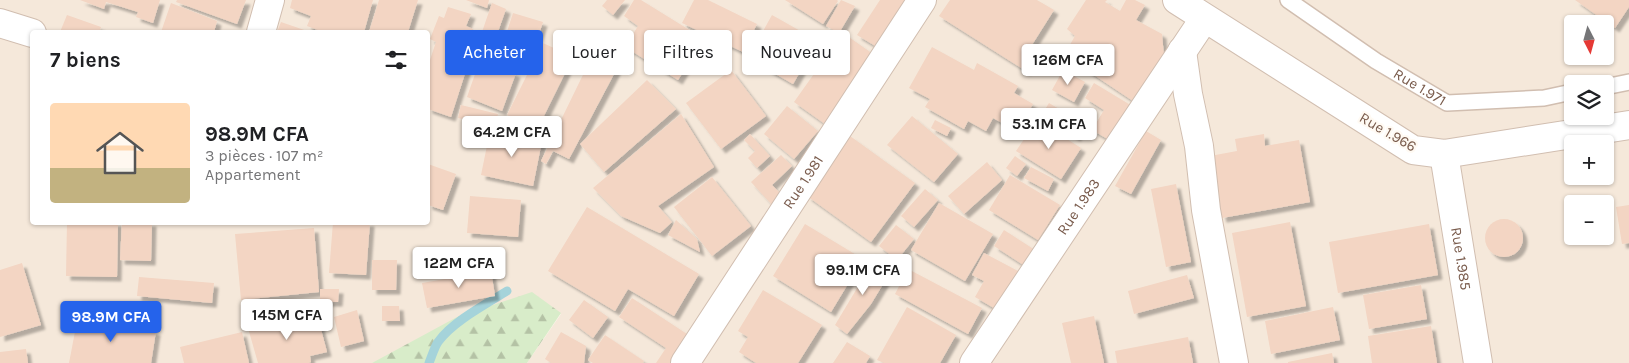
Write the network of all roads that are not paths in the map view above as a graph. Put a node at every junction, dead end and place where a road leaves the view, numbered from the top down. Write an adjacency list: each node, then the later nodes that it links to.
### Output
1 (270, 0): 7 (street)
2 (922, 0): 15 (street, Rue 1.981)
3 (1177, 0): 5 (street, Rue 1.966)
4 (1288, 0): 12 (lane, Rue 1.971)
5 (1204, 19): 9 (street, Rue 1.983); 14 (street, Rue 1.966)
6 (0, 23): 8 (street)
7 (262, 30)
8 (30, 31)
9 (1182, 51): 16 (street, Rue 1.983); 17 (street)
10 (1629, 82): 11 (lane)
11 (1614, 85)
12 (1564, 94)
13 (1629, 125): 14 (street, Rue 1.966)
14 (1444, 154): 18 (street, Rue 1.985)
15 (685, 363)
16 (974, 363)
17 (1234, 363)
18 (1478, 363)

